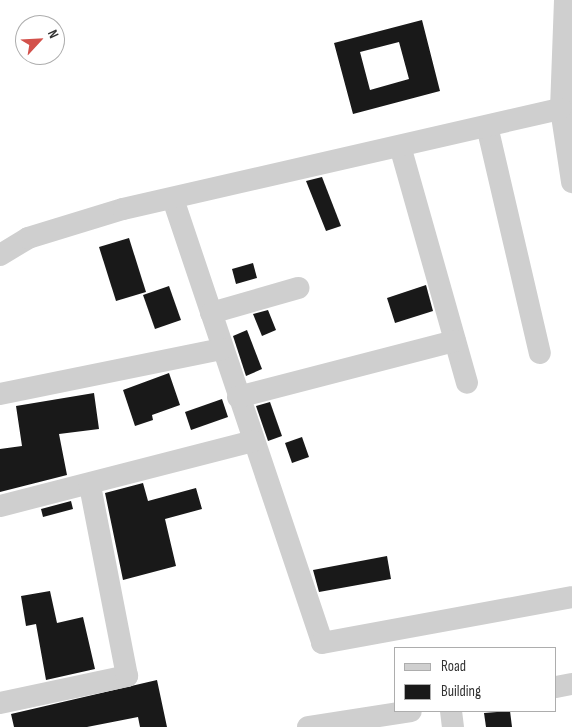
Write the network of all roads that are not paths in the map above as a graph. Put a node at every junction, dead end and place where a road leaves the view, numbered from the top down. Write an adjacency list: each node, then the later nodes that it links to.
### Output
1 (565, 0): 2 (street)
2 (561, 109): 3 (street); 5 (street)
3 (487, 126): 4 (street); 12 (street)
4 (400, 146): 6 (street); 10 (street)
5 (572, 182)
6 (173, 199): 7 (street); 9 (street)
7 (0, 255)
8 (298, 288): 9 (street)
9 (211, 314): 11 (street)
10 (455, 341): 13 (street); 15 (street)
11 (221, 349): 14 (street); 15 (street)
12 (540, 353)
13 (467, 384)
14 (0, 394)
15 (238, 397): 16 (street)
16 (253, 441): 17 (street); 19 (street)
17 (90, 485): 18 (street); 22 (street)
18 (0, 506)
19 (572, 597)
20 (572, 684): 21 (street)
21 (557, 686)
22 (0, 704)
23 (407, 712): 25 (street)
24 (451, 712): 27 (street)
25 (344, 724): 26 (street)
26 (308, 727)
27 (452, 727)

